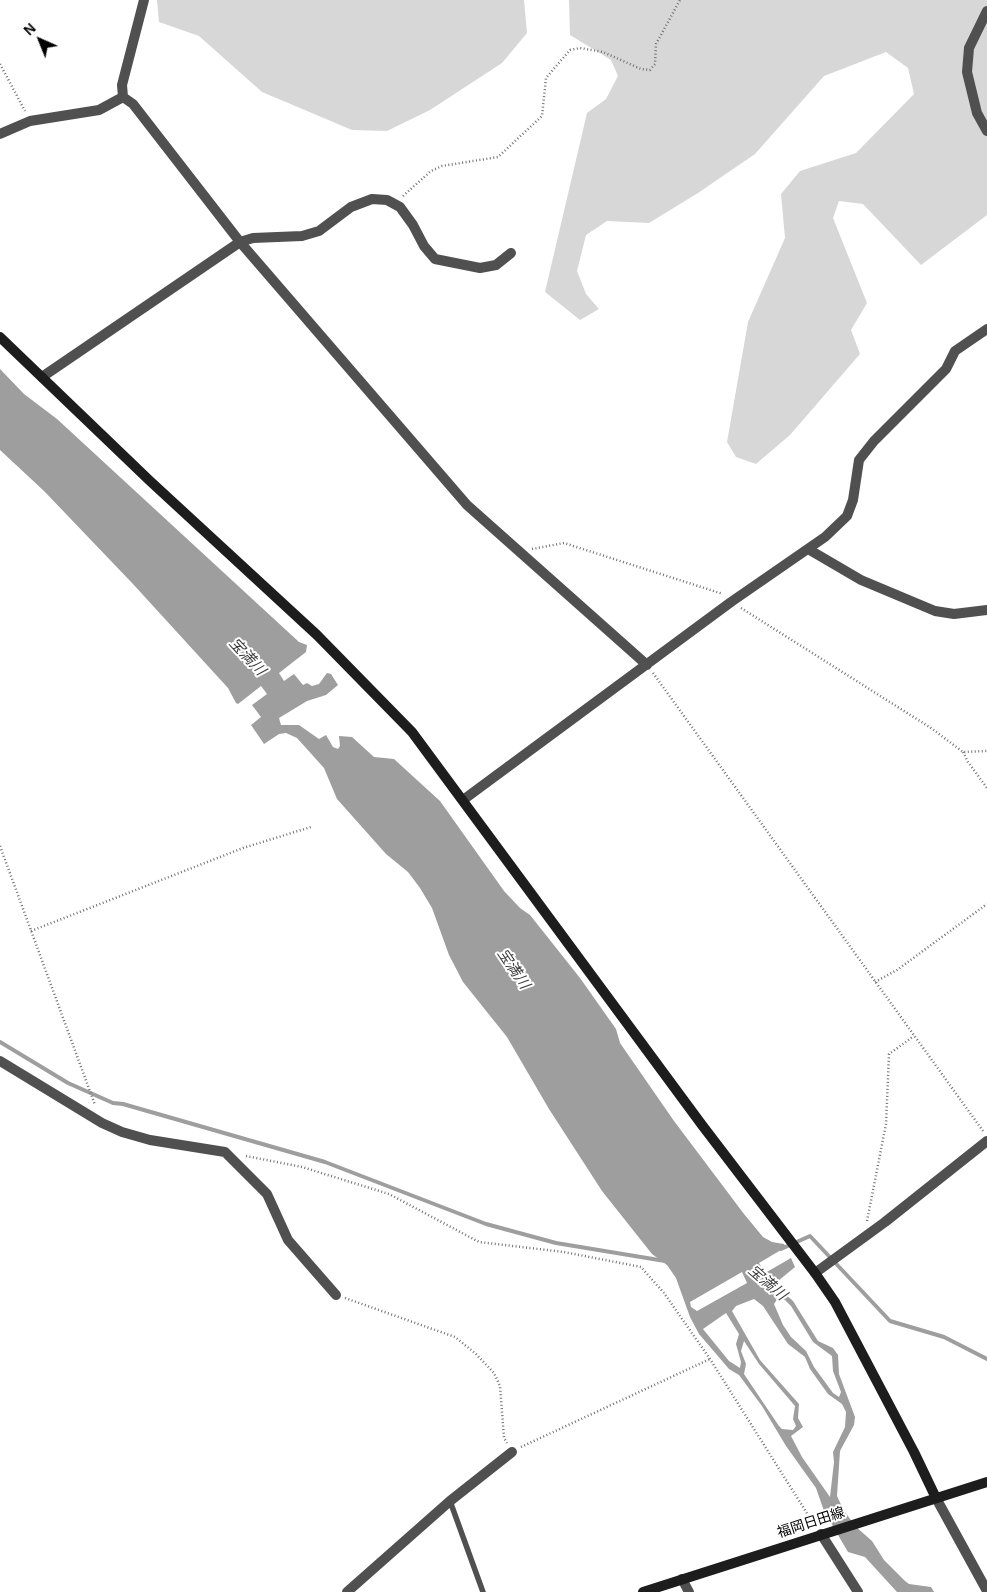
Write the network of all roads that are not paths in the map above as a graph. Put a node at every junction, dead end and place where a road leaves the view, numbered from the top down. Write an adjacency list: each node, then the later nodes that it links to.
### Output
1 (144, 0): 3 (street)
2 (987, 12): 4 (street)
3 (123, 97): 5 (street); 6 (street)
4 (987, 131)
5 (0, 134)
6 (240, 242): 7 (street); 10 (street); 13 (street)
7 (511, 254)
8 (987, 329): 11 (street)
9 (0, 337): 10 (street)
10 (42, 376): 14 (street)
11 (808, 549): 12 (street); 13 (street)
12 (987, 610)
13 (647, 665): 14 (street)
14 (463, 800): 17 (street)
15 (0, 1061): 18 (street)
16 (987, 1141): 17 (street)
17 (815, 1273): 21 (street)
18 (336, 1295)
19 (512, 1452): 22 (street)
20 (987, 1482): 21 (street, 福岡日田線)
21 (936, 1498): 23 (street, 福岡日田線); 25 (street)
22 (450, 1501): 26 (street); 27 (lane)
23 (826, 1533): 24 (street, 福岡日田線); 30 (street)
24 (682, 1579): 28 (street, 福岡日田線); 29 (street)
25 (987, 1591)
26 (348, 1592)
27 (483, 1592)
28 (643, 1592)
29 (689, 1592)
30 (858, 1592)

